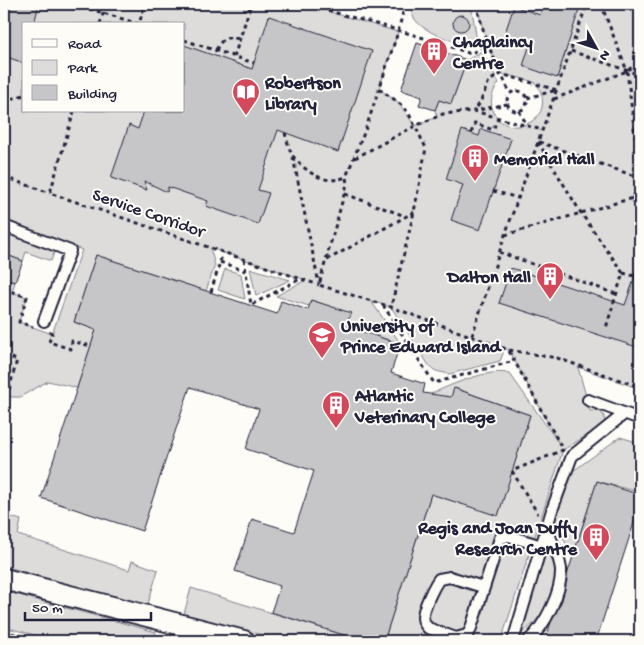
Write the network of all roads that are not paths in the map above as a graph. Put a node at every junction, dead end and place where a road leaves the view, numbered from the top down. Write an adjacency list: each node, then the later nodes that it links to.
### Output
1 (4, 226): 2 (lane)
2 (44, 326)
3 (588, 400): 4 (lane)
4 (624, 414): 5 (lane); 6 (lane)
5 (640, 419)
6 (547, 529): 7 (lane); 12 (lane)
7 (542, 546): 9 (lane); 11 (lane)
8 (4, 578): 10 (street)
9 (483, 587): 9 (lane)
10 (244, 641)
11 (512, 641)
12 (528, 641)

